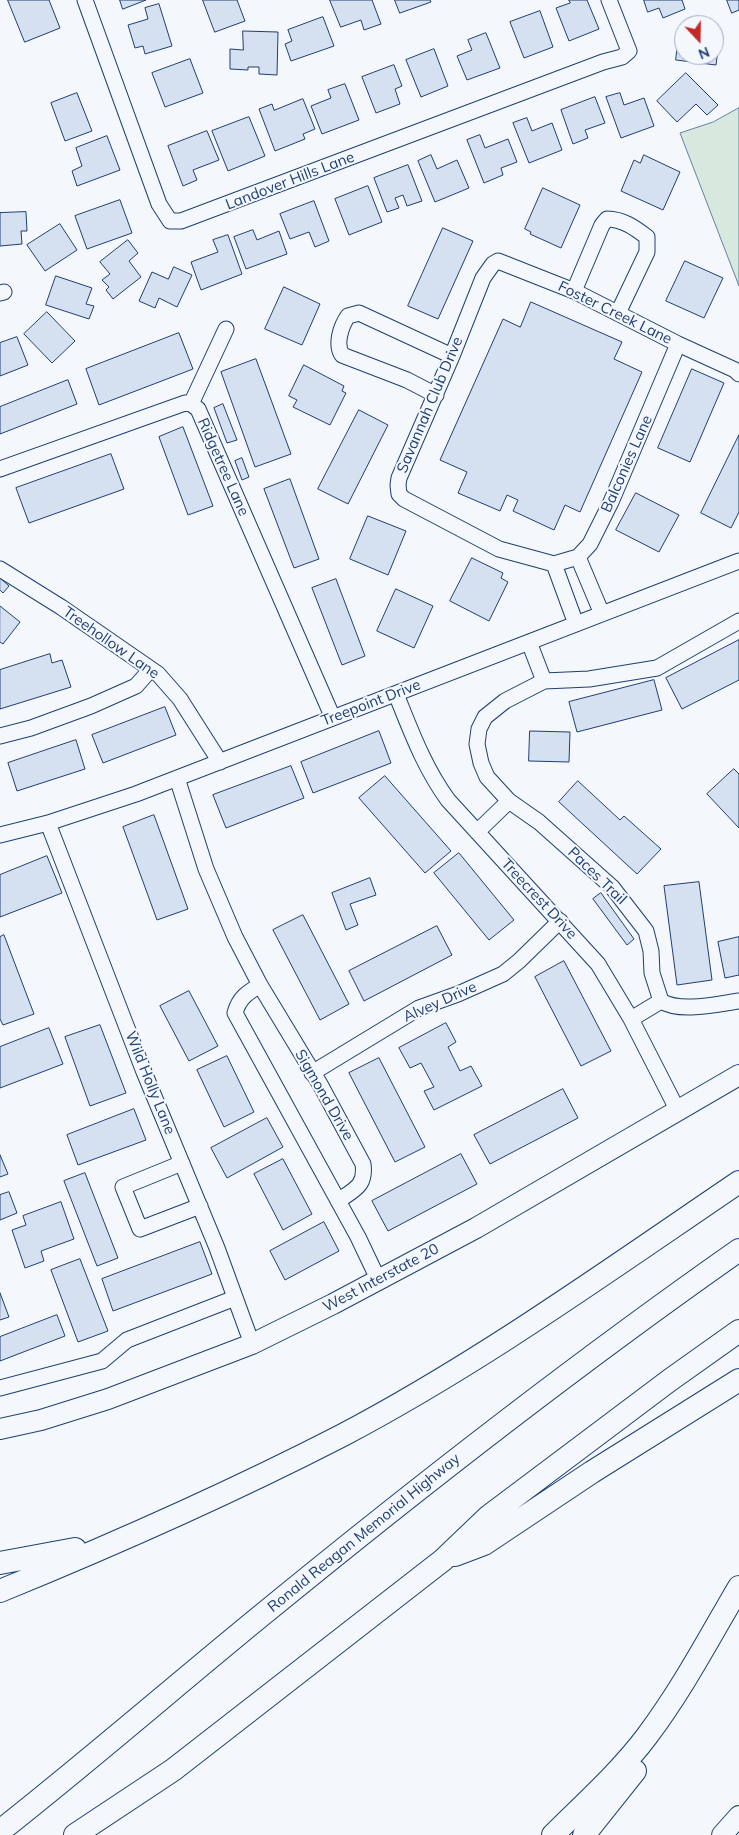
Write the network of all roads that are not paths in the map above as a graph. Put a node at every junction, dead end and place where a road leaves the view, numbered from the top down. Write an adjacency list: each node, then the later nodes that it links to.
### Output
1 (85, 0): 2 (street, Landover Hills Lane)
2 (609, 0)
3 (491, 267): 4 (street, Foster Creek Lane); 8 (street, Savannah Club Drive)
4 (574, 291): 5 (street, Foster Creek Lane); 5 (street)
5 (618, 313): 7 (street, Foster Creek Lane)
6 (226, 329): 11 (street)
7 (678, 344): 9 (street, Foster Creek Lane); 13 (street, Balconies Lane)
8 (452, 356): 10 (street, Savannah Club Drive); 10 (street)
9 (739, 374)
10 (436, 394): 15 (street, Savannah Club Drive)
11 (191, 404): 12 (street, Ridgetree Lane); 24 (street, Ridgetree Lane)
12 (0, 469)
13 (578, 557): 15 (street); 17 (street)
14 (739, 561): 17 (street, Treepoint Drive)
15 (554, 564): 19 (street)
16 (0, 569): 21 (street, Treehollow Lane)
17 (602, 614): 19 (street, Treepoint Drive)
18 (739, 621): 22 (street, Paces Trail)
19 (576, 624): 20 (street, Treepoint Drive)
20 (530, 642): 22 (street); 23 (street, Treepoint Drive)
21 (151, 669): 25 (street); 26 (street, Treehollow Lane)
22 (544, 682): 28 (street, Paces Trail)
23 (396, 694): 24 (street, Treepoint Drive); 30 (street, Treecrest Drive)
24 (333, 718): 26 (street, Treepoint Drive)
25 (0, 736)
26 (220, 762): 27 (street, Treepoint Drive)
27 (177, 778): 29 (street, Treepoint Drive); 33 (street, Sigmond Drive)
28 (509, 801): 30 (street); 34 (street, Paces Trail)
29 (48, 823): 31 (street, Treepoint Drive); 40 (street, Wild Holly Lane)
30 (477, 832): 32 (street, Treecrest Drive)
31 (0, 835)
32 (560, 921): 36 (street, Treecrest Drive); 37 (street, Alvey Drive)
33 (260, 985): 37 (street, Sigmond Drive); 42 (street)
34 (661, 1001): 35 (street); 36 (street)
35 (739, 1001)
36 (631, 1019): 39 (street, Treecrest Drive)
37 (312, 1073): 42 (street, Sigmond Drive)
38 (739, 1074): 39 (main road, West Interstate 20)
39 (677, 1109): 45 (main road, West Interstate 20)
40 (182, 1163): 43 (street, Wild Holly Lane); 43 (street)
41 (739, 1182): 52 (highway)
42 (338, 1201): 45 (street)
43 (200, 1206): 46 (street, Wild Holly Lane)
44 (739, 1250): 59 (highway, Ronald Reagan Memorial Highway)
45 (378, 1279): 48 (main road, West Interstate 20)
46 (235, 1298): 48 (street, Wild Holly Lane); 50 (street)
47 (739, 1330): 53 (highway)
48 (252, 1344): 51 (main road, West Interstate 20)
49 (739, 1380): 53 (highway)
50 (0, 1388)
51 (0, 1429)
52 (127, 1538): 54 (highway); 56 (highway)
53 (443, 1560): 60 (highway)
54 (0, 1562)
55 (739, 1587): 57 (highway)
56 (0, 1591)
57 (647, 1736): 61 (highway); 62 (highway)
58 (739, 1816): 63 (main road)
59 (0, 1831)
60 (75, 1835)
61 (553, 1835)
62 (584, 1835)
63 (722, 1835)

